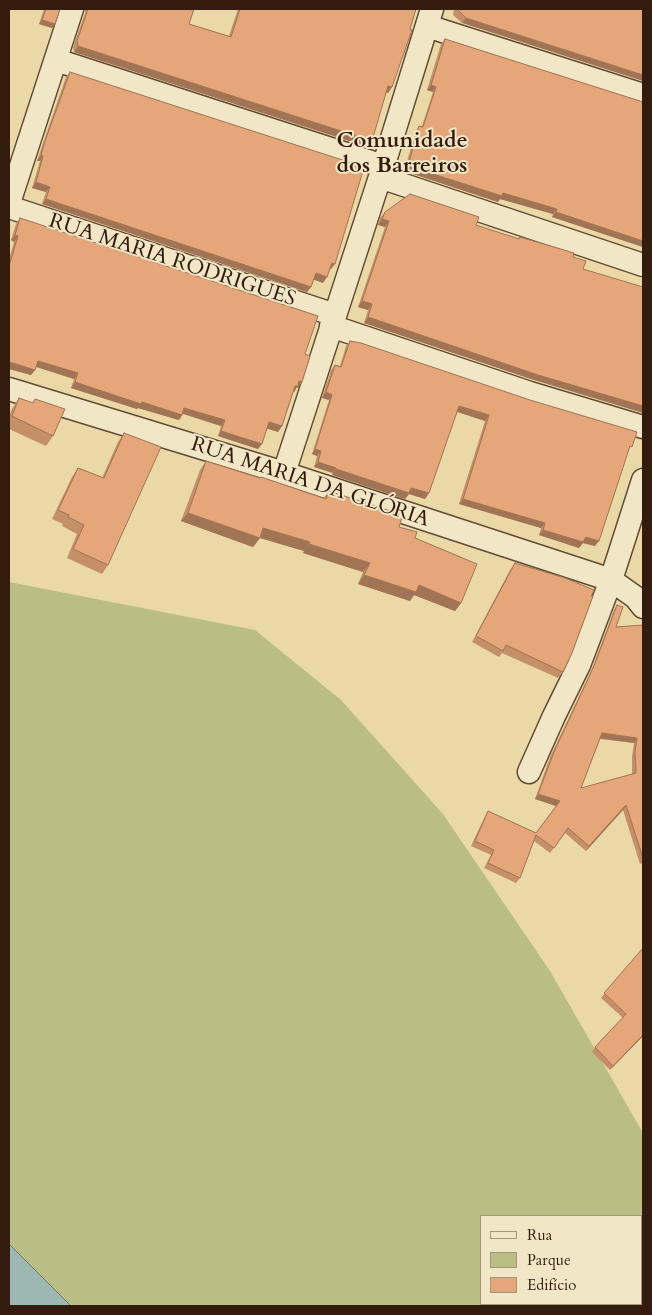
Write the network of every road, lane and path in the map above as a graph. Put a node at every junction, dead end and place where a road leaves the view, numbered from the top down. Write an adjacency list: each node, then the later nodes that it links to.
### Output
1 (72, 9): 3 (street)
2 (430, 17): 4 (street); 5 (street)
3 (56, 60): 5 (street); 6 (street)
4 (643, 95)
5 (382, 172): 8 (street); 9 (street)
6 (9, 203)
7 (9, 207): 9 (street, RUA MARIA RODRIGUES)
8 (643, 265)
9 (333, 321): 11 (street, RUA MARIA RODRIGUES); 12 (street)
10 (9, 389): 12 (street, RUA MARIA DA GLÓRIA)
11 (643, 427)
12 (284, 473): 14 (street, RUA MARIA DA GLÓRIA)
13 (643, 480): 14 (street)
14 (611, 580): 15 (street, RUA MARIA DA GLÓRIA); 16 (street)
15 (643, 607)
16 (529, 772)

